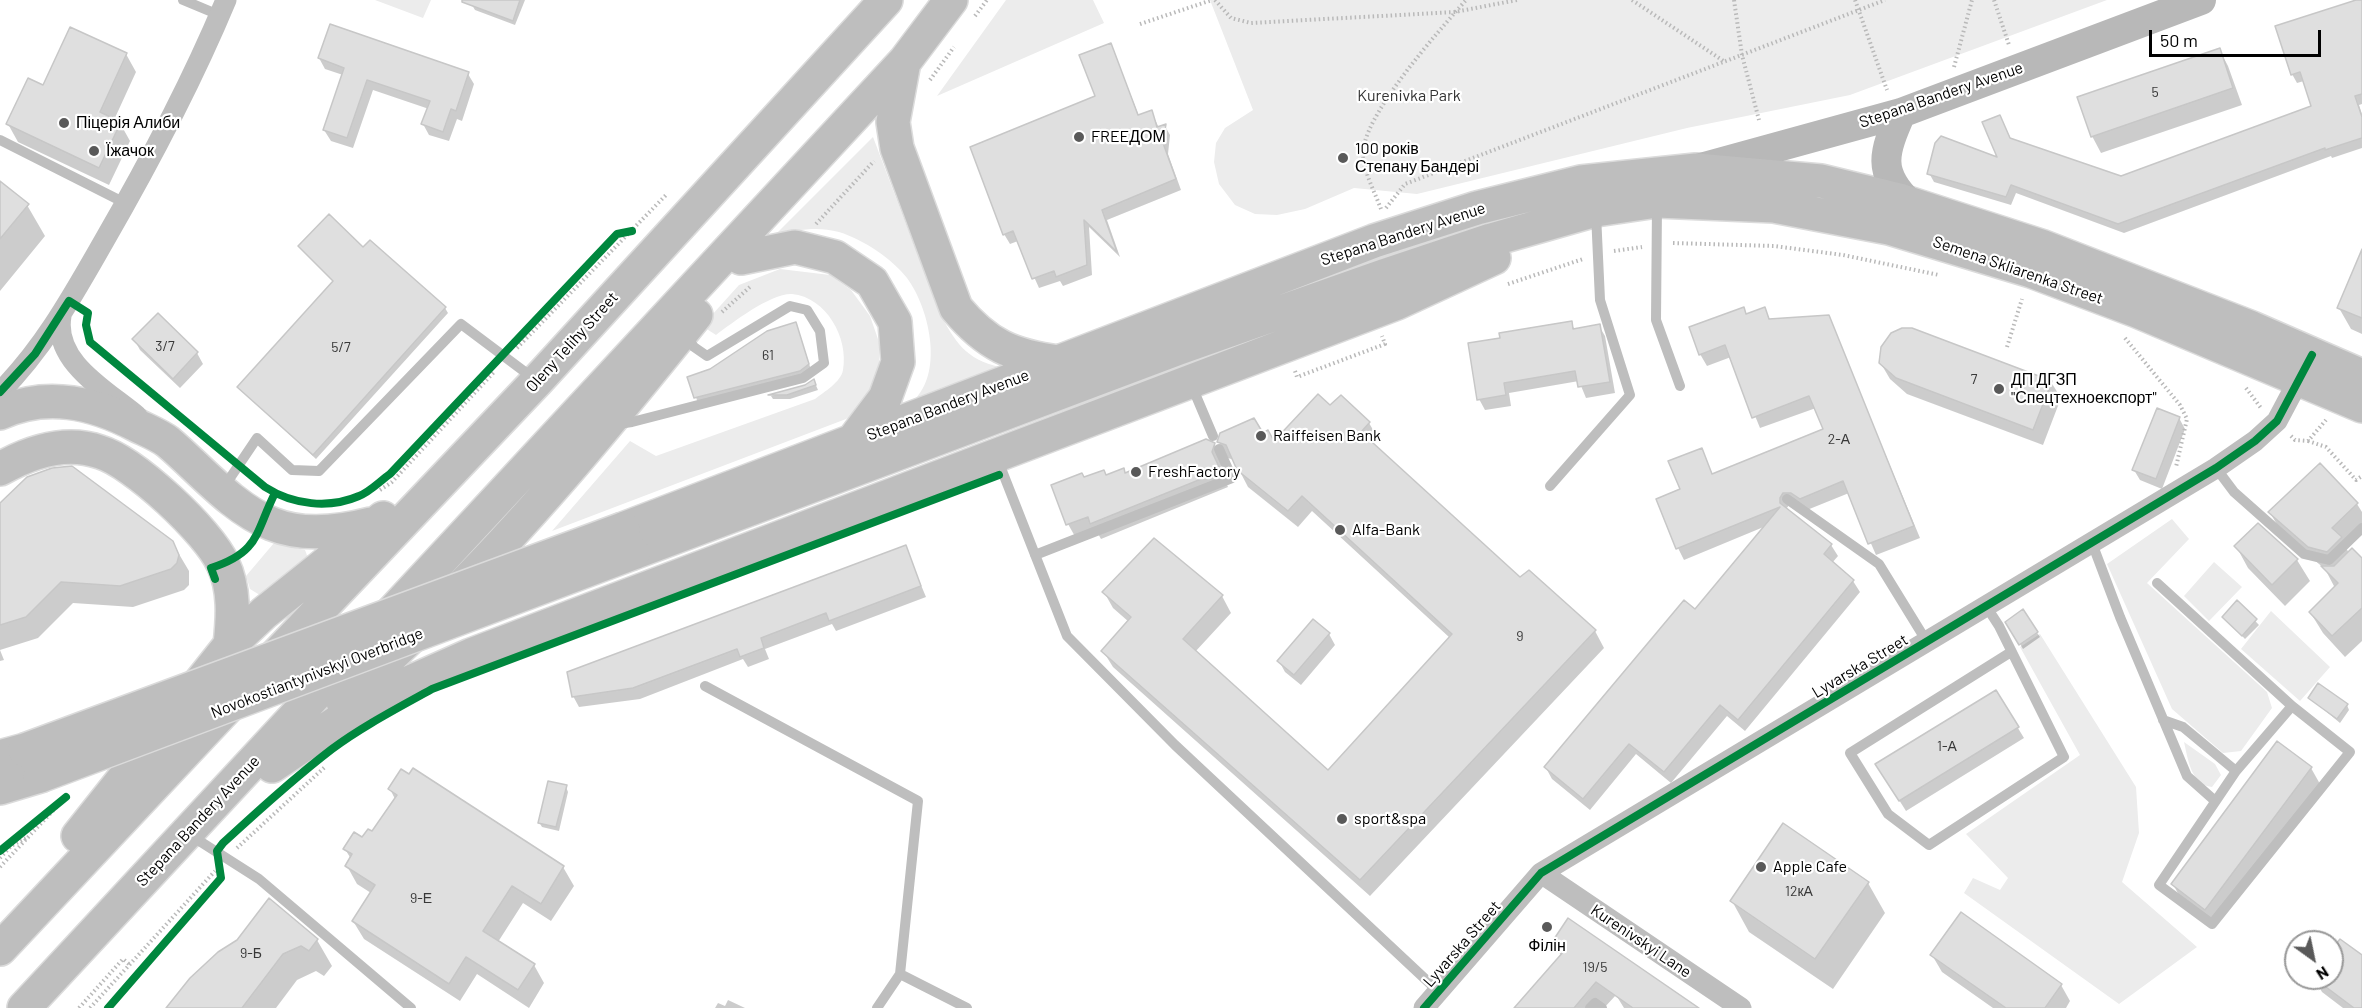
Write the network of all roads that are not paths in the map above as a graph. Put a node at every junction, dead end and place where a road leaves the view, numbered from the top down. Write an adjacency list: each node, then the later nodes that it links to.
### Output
1 (183, 0): 4 (lane)
2 (886, 0): 20 (main road, Oleny Telihy Street)
3 (2201, 0): 7 (main road, Stepana Bandery Avenue)
4 (222, 8): 12 (street)
5 (962, 9): 6 (main road)
6 (917, 71): 9 (main road); 18 (main road)
7 (1894, 103): 10 (main road, Stepana Bandery Avenue); 13 (main road)
8 (0, 141): 12 (lane)
9 (806, 166): 15 (main road); 55 (main road, Stepana Bandery Avenue)
10 (1696, 170): 13 (main road, Semena Skliarenka Street); 18 (main road, Stepana Bandery Avenue)
11 (1657, 201): 14 (main road, Stepana Bandery Avenue); 19 (main road, Semena Skliarenka Street); 22 (lane)
12 (125, 203): 16 (street)
13 (1910, 204): 19 (main road, Semena Skliarenka Street)
14 (1596, 210): 21 (main road); 34 (lane); 39 (main road, Stepana Bandery Avenue)
15 (747, 271): 17 (main road); 29 (main road)
16 (61, 316): 23 (street); 28 (street)
17 (682, 332): 26 (main road); 26 (lane)
18 (1059, 362): 29 (main road, Stepana Bandery Avenue)
19 (2305, 368): 24 (main road, Semena Skliarenka Street); 32 (street, Lyvarska Street)
20 (537, 381): 35 (lane); 37 (main road); 58 (main road, Oleny Telihy Street)
21 (1190, 381): 27 (lane); 31 (main road)
22 (1680, 386)
23 (0, 392)
24 (2360, 400)
25 (0, 413): 28 (main road)
26 (608, 424): 51 (main road)
27 (1213, 436)
28 (165, 440): 35 (main road)
29 (852, 442): 39 (main road, Stepana Bandery Avenue)
30 (1219, 449): 41 (lane)
31 (996, 454): 41 (lane); 51 (main road)
32 (2217, 468): 38 (lane); 40 (street, Lyvarska Street)
33 (0, 469): 45 (main road)
34 (1550, 486)
35 (222, 490): 37 (main road)
36 (1787, 499): 44 (lane)
37 (374, 501): 45 (main road)
38 (2362, 528)
39 (628, 541): 50 (main road, Novokostiantynivskyi Overbridge, bridge)
40 (2092, 543): 43 (street, Lyvarska Street); 49 (lane)
41 (1035, 555): 60 (lane)
42 (2157, 583): 48 (lane)
43 (1986, 606): 44 (street, Lyvarska Street); 46 (lane)
44 (1927, 642): 56 (street, Lyvarska Street)
45 (231, 645): 57 (main road)
46 (2011, 652): 46 (lane)
47 (705, 686): 59 (lane)
48 (2292, 706): 52 (lane); 54 (lane)
49 (2163, 720): 52 (lane); 54 (lane)
50 (16, 758): 53 (main road, Novokostiantynivskyi Overbridge)
51 (272, 766): 55 (main road)
52 (2236, 771): 54 (lane)
53 (0, 788)
54 (2214, 800)
55 (187, 833): 61 (main road, Stepana Bandery Avenue); 62 (lane)
56 (1540, 873): 60 (street, Lyvarska Street); 68 (street, Kurenivskyi Lane)
57 (0, 936)
58 (0, 949)
59 (900, 974): 63 (lane); 64 (lane)
60 (1438, 991): 65 (street, Lyvarska Street)
61 (24, 1008)
62 (411, 1008)
63 (877, 1008)
64 (967, 1008)
65 (1424, 1008)
66 (1590, 1008): 67 (lane)
67 (1602, 1008)
68 (1741, 1008)

